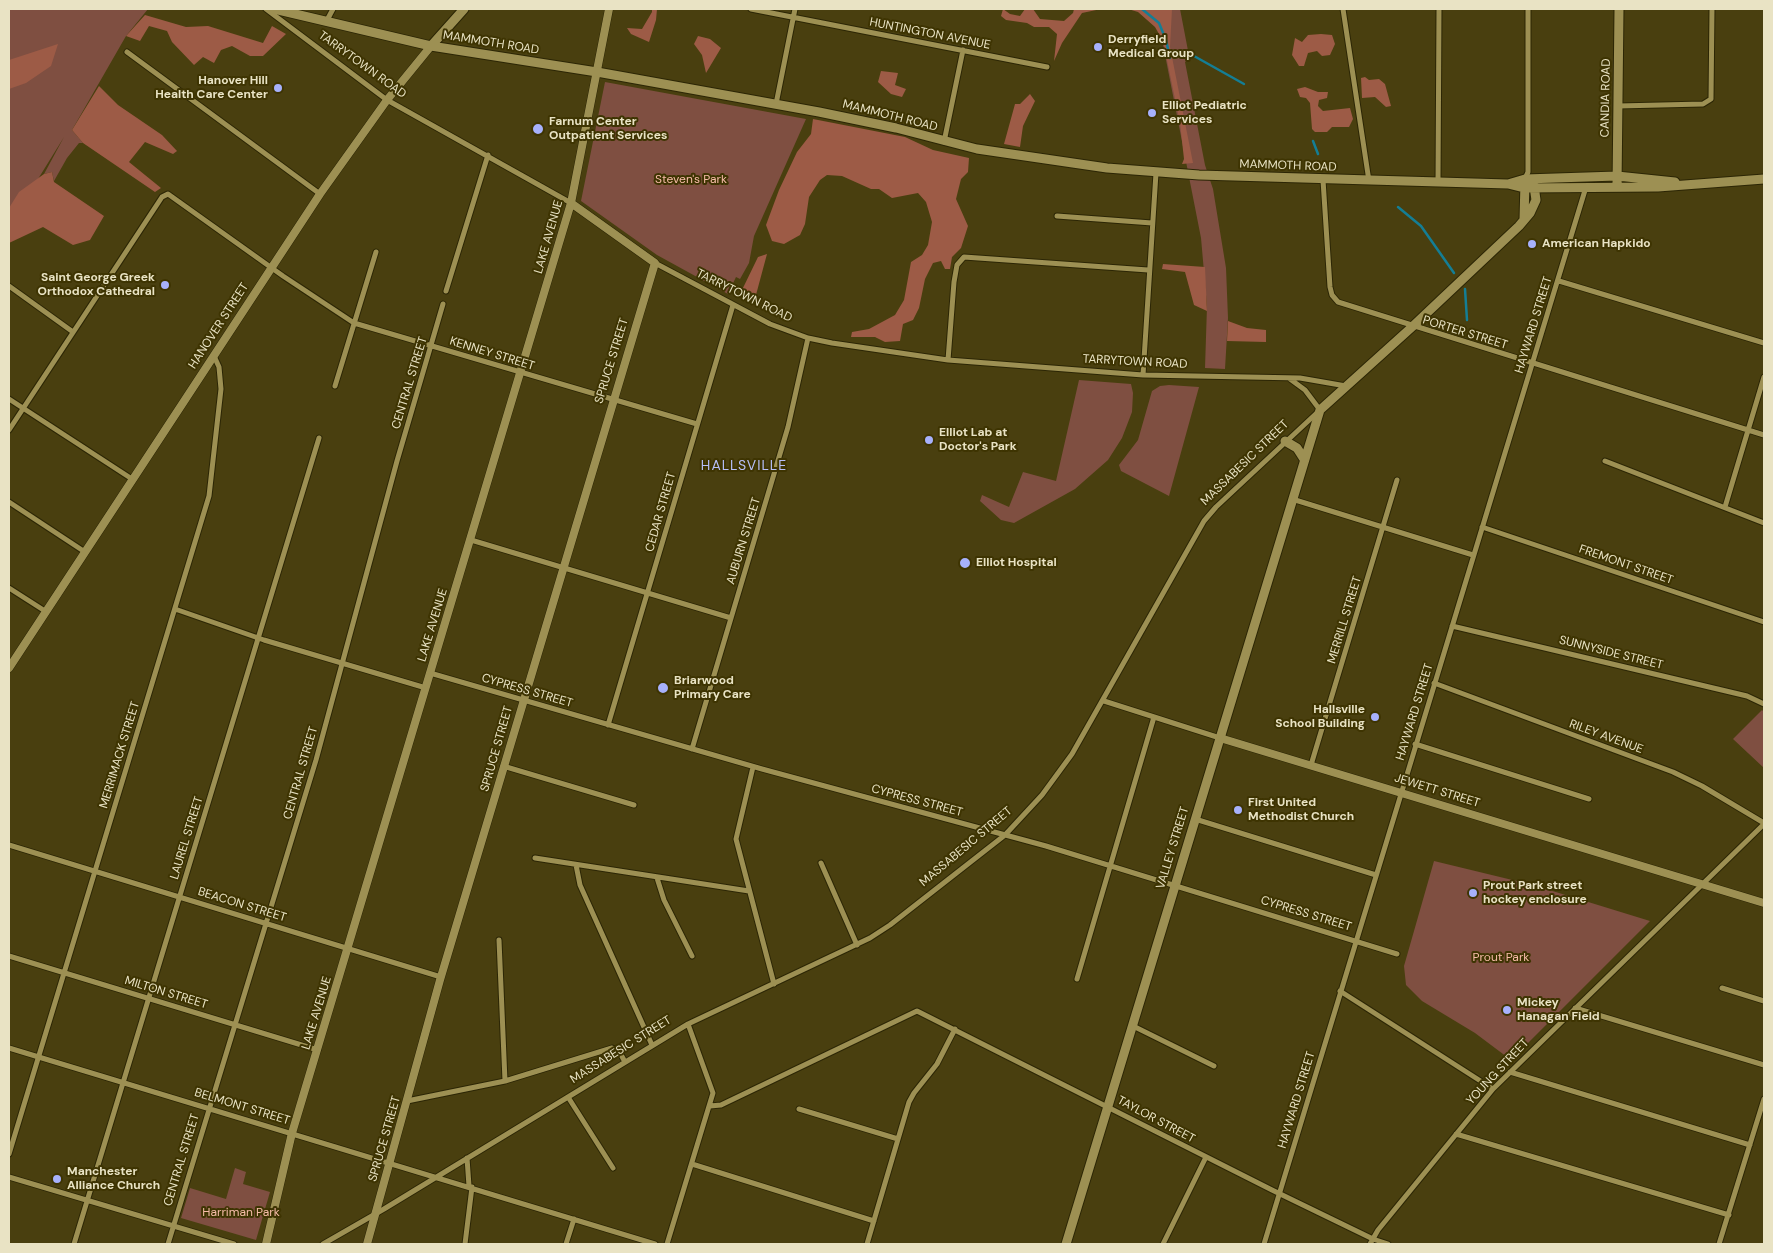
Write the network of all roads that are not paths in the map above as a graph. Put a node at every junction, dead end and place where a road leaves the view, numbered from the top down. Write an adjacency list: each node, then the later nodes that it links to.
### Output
1 (266, 9): 20 (street, TARRYTOWN ROAD)
2 (274, 9): 14 (main road, MAMMOTH ROAD)
3 (333, 9): 14 (street)
4 (464, 9): 15 (main road, HANOVER STREET)
5 (609, 9): 19 (street, LAKE AVENUE)
6 (751, 9): 13 (street, HUNTINGTON AVENUE)
7 (795, 9): 13 (street)
8 (1343, 9): 29 (street)
9 (1439, 9): 31 (street)
10 (1528, 9): 30 (street)
11 (1619, 9): 22 (main road, CANDIA ROAD)
12 (1712, 9): 22 (street)
13 (794, 17): 16 (street, HUNTINGTON AVENUE); 21 (street)
14 (326, 22): 15 (main road, MAMMOTH ROAD)
15 (431, 46): 19 (main road, MAMMOTH ROAD); 20 (street, HANOVER STREET)
16 (963, 50): 18 (street, HUNTINGTON AVENUE); 23 (street)
17 (126, 52): 35 (street)
18 (1047, 67)
19 (597, 72): 21 (main road, MAMMOTH ROAD); 36 (street, LAKE AVENUE)
20 (387, 100): 24 (street, TARRYTOWN ROAD); 35 (street, HANOVER STREET)
21 (776, 104): 23 (main road, MAMMOTH ROAD)
22 (1618, 106): 26 (main road, CANDIA ROAD)
23 (944, 142): 25 (main road, MAMMOTH ROAD)
24 (488, 155): 36 (street, TARRYTOWN ROAD); 45 (street)
25 (1156, 173): 28 (main road, MAMMOTH ROAD); 38 (street)
26 (1617, 176): 30 (main road, MAMMOTH ROAD); 32 (main road, MAMMOTH ROAD); 34 (main road, CANDIA ROAD)
27 (1764, 179): 32 (main road, MAMMOTH ROAD)
28 (1323, 180): 29 (main road, MAMMOTH ROAD); 49 (street, PORTER STREET)
29 (1370, 181): 31 (main road, MAMMOTH ROAD)
30 (1529, 181): 31 (main road, MAMMOTH ROAD); 33 (main road, MAMMOTH ROAD); 49 (main road, MASSABESIC STREET)
31 (1438, 183)
32 (1683, 184): 34 (main road, MAMMOTH ROAD)
33 (1586, 187): 34 (main road, MAMMOTH ROAD); 43 (street, HAYWARD STREET)
34 (1617, 187)
35 (320, 194): 41 (street, HANOVER STREET)
36 (571, 203): 40 (street, TARRYTOWN ROAD); 57 (street, LAKE AVENUE)
37 (1057, 216): 38 (street)
38 (1152, 223): 42 (street)
39 (376, 252): 48 (street)
40 (655, 263): 47 (street, TARRYTOWN ROAD); 64 (street, SPRUCE STREET)
41 (271, 268): 48 (street, KENNEY STREET); 50 (street, KENNEY STREET); 54 (street, HANOVER STREET)
42 (1148, 270): 55 (street); 58 (street)
43 (1559, 281): 52 (street); 56 (street, HAYWARD STREET)
44 (9, 286): 50 (street)
45 (446, 291)
46 (443, 304): 53 (street, CENTRAL STREET)
47 (733, 305): 51 (street, TARRYTOWN ROAD); 67 (street, CEDAR STREET)
48 (354, 323): 53 (street, KENNEY STREET); 61 (street)
49 (1412, 327): 56 (street, PORTER STREET); 62 (main road, MASSABESIC STREET)
50 (73, 332): 65 (street)
51 (808, 338): 55 (street, TARRYTOWN ROAD); 91 (street, AUBURN STREET)
52 (1764, 343)
53 (431, 346): 57 (street, KENNEY STREET); 95 (street, CENTRAL STREET)
54 (214, 356): 75 (street, HANOVER STREET); 89 (street, MERRIMACK STREET)
55 (948, 360): 58 (street, TARRYTOWN ROAD)
56 (1533, 364): 69 (street, PORTER STREET); 81 (street, HAYWARD STREET)
57 (520, 372): 64 (street, KENNEY STREET); 83 (street, LAKE AVENUE)
58 (1143, 375): 60 (street, TARRYTOWN ROAD)
59 (1764, 377): 69 (street)
60 (1290, 379): 62 (street, TARRYTOWN ROAD); 66 (street)
61 (335, 386)
62 (1346, 386): 66 (main road, MASSABESIC STREET)
63 (9, 399): 65 (street)
64 (612, 400): 67 (street, KENNEY STREET); 86 (street, SPRUCE STREET)
65 (23, 408): 68 (street); 75 (street)
66 (1320, 410): 72 (street, MASSABESIC STREET); 73 (main road, VALLEY STREET)
67 (697, 424): 88 (street, CEDAR STREET)
68 (9, 430)
69 (1749, 431): 70 (street, PORTER STREET); 79 (street)
70 (1764, 435)
71 (319, 438): 94 (street, LAUREL STREET)
72 (1285, 441): 73 (main road); 101 (street, MASSABESIC STREET)
73 (1304, 459): 77 (main road, VALLEY STREET)
74 (1605, 461): 79 (street)
75 (132, 479): 84 (street, HANOVER STREET)
76 (1397, 480): 82 (street, MERRILL STREET)
77 (1291, 499): 82 (street); 105 (main road, VALLEY STREET)
78 (9, 502): 84 (street)
79 (1725, 508): 80 (street)
80 (1764, 522)
81 (1482, 527): 85 (street, HAYWARD STREET); 92 (street, FREMONT STREET)
82 (1383, 528): 85 (street); 108 (street, MERRILL STREET)
83 (471, 540): 86 (street); 97 (street, LAKE AVENUE)
84 (85, 552): 90 (street, HANOVER STREET)
85 (1473, 555): 93 (street, HAYWARD STREET)
86 (562, 568): 88 (street); 100 (street, SPRUCE STREET)
87 (9, 588): 90 (street)
88 (647, 592): 91 (street); 104 (street, CEDAR STREET)
89 (175, 610): 94 (street); 122 (street, MERRIMACK STREET)
90 (45, 611): 96 (street, HANOVER STREET)
91 (731, 618): 107 (street, AUBURN STREET)
92 (1764, 622)
93 (1452, 626): 98 (street, HAYWARD STREET); 102 (street, SUNNYSIDE STREET)
94 (259, 637): 95 (street); 128 (street, LAUREL STREET)
95 (341, 663): 99 (street); 130 (street, CENTRAL STREET)
96 (9, 668)
97 (430, 673): 99 (street, LAKE AVENUE); 100 (street, CYPRESS STREET)
98 (1434, 683): 106 (street, HAYWARD STREET); 115 (street, RILEY AVENUE)
99 (426, 688): 134 (street, LAKE AVENUE)
100 (523, 700): 104 (street, CYPRESS STREET); 109 (street, SPRUCE STREET)
101 (1104, 701): 103 (street, JEWETT STREET); 116 (street, MASSABESIC STREET)
102 (1764, 704)
103 (1154, 717): 105 (street, JEWETT STREET); 121 (street)
104 (608, 725): 107 (street, CYPRESS STREET)
105 (1220, 738): 108 (street, JEWETT STREET); 114 (main road, VALLEY STREET)
106 (1415, 744): 111 (street, HAYWARD STREET); 112 (street)
107 (692, 749): 110 (street, CYPRESS STREET)
108 (1311, 765): 111 (street, JEWETT STREET)
109 (503, 766): 113 (street); 139 (street, SPRUCE STREET)
110 (753, 766): 116 (street, CYPRESS STREET); 127 (street)
111 (1401, 792): 123 (street, HAYWARD STREET); 126 (street, JEWETT STREET)
112 (1589, 799)
113 (634, 806)
114 (1195, 819): 123 (street); 125 (main road, VALLEY STREET)
115 (1764, 824): 126 (street, YOUNG STREET)
116 (1005, 835): 121 (street, CYPRESS STREET); 133 (street, MASSABESIC STREET)
117 (9, 844): 122 (street, BEACON STREET)
118 (535, 858): 120 (street)
119 (821, 863): 133 (street)
120 (576, 865): 124 (street); 151 (street)
121 (1112, 866): 125 (street, CYPRESS STREET); 140 (street)
122 (95, 870): 128 (street, BEACON STREET); 138 (street, MERRIMACK STREET)
123 (1376, 875): 132 (street, HAYWARD STREET)
124 (657, 878): 127 (street); 137 (street)
125 (1175, 884): 132 (street, CYPRESS STREET); 149 (main road, VALLEY STREET)
126 (1702, 884): 129 (street, JEWETT STREET); 146 (street, YOUNG STREET)
127 (749, 891): 141 (street)
128 (180, 896): 130 (street, BEACON STREET); 144 (street, LAUREL STREET)
129 (1764, 903)
130 (267, 923): 134 (street, BEACON STREET); 147 (street, CENTRAL STREET)
131 (499, 940): 159 (street)
132 (1356, 940): 135 (street, CYPRESS STREET); 143 (street, HAYWARD STREET)
133 (857, 945): 141 (street, MASSABESIC STREET)
134 (348, 948): 139 (street, BEACON STREET); 153 (street, LAKE AVENUE)
135 (1397, 954)
136 (9, 956): 138 (street, MILTON STREET)
137 (692, 956)
138 (65, 973): 144 (street, MILTON STREET); 154 (street, MERRIMACK STREET)
139 (441, 976): 164 (street, SPRUCE STREET)
140 (1077, 979)
141 (774, 984): 148 (street, MASSABESIC STREET)
142 (1722, 988): 145 (street)
143 (1340, 991): 161 (street); 182 (street, HAYWARD STREET)
144 (149, 999): 147 (street, MILTON STREET); 160 (street, LAUREL STREET)
145 (1764, 1001)
146 (1575, 1008): 156 (street); 158 (street, YOUNG STREET)
147 (234, 1024): 153 (street, MILTON STREET); 167 (street, CENTRAL STREET)
148 (688, 1024): 151 (street, MASSABESIC STREET); 165 (street)
149 (1133, 1026): 157 (street); 166 (main road, VALLEY STREET)
150 (955, 1029): 165 (street, TAYLOR STREET); 166 (street, TAYLOR STREET); 171 (street)
151 (652, 1045): 155 (street, MASSABESIC STREET)
152 (9, 1048): 154 (street, BELMONT STREET)
153 (318, 1050): 169 (street, LAKE AVENUE)
154 (39, 1057): 160 (street, BELMONT STREET); 173 (street, MERRIMACK STREET)
155 (625, 1062): 159 (street); 162 (street, MASSABESIC STREET)
156 (1764, 1065)
157 (1214, 1066)
158 (1510, 1072): 161 (street, YOUNG STREET); 172 (street)
159 (505, 1081): 164 (street)
160 (123, 1082): 167 (street, BELMONT STREET); 183 (street, LAUREL STREET)
161 (1493, 1089): 170 (street, YOUNG STREET)
162 (568, 1097): 174 (street, MASSABESIC STREET); 178 (street)
163 (1764, 1099): 172 (street)
164 (407, 1101): 176 (street, SPRUCE STREET)
165 (710, 1106): 177 (street)
166 (1108, 1106): 175 (street, TAYLOR STREET); 201 (main road, VALLEY STREET)
167 (208, 1108): 169 (street, BELMONT STREET); 188 (street, CENTRAL STREET)
168 (799, 1109): 171 (street)
169 (292, 1133): 176 (street, BELMONT STREET); 193 (street, LAKE AVENUE)
170 (1456, 1134): 185 (street); 189 (street, YOUNG STREET)
171 (898, 1139): 187 (street)
172 (1750, 1145): 185 (street)
173 (9, 1154)
174 (467, 1158): 180 (street, MASSABESIC STREET); 181 (street)
175 (1206, 1158): 182 (street, TAYLOR STREET); 202 (street)
176 (389, 1163): 180 (street, BELMONT STREET); 184 (street, SPRUCE STREET)
177 (692, 1164): 187 (street); 199 (street)
178 (613, 1168)
179 (9, 1177): 183 (street)
180 (437, 1177): 181 (street, BELMONT STREET); 184 (street, MASSABESIC STREET)
181 (470, 1187): 186 (street, BELMONT STREET); 196 (street)
182 (1280, 1194): 189 (street, TAYLOR STREET); 203 (street, HAYWARD STREET)
183 (87, 1201): 188 (street); 190 (street, LAUREL STREET)
184 (375, 1214): 194 (street, MASSABESIC STREET); 195 (street, SPRUCE STREET)
185 (1729, 1214): 205 (street)
186 (574, 1219): 197 (street); 198 (street, BELMONT STREET)
187 (874, 1221): 200 (street)
188 (172, 1226): 191 (street, CENTRAL STREET); 192 (street)
189 (1371, 1242): 204 (street, TAYLOR STREET)
190 (74, 1244)
191 (168, 1244)
192 (234, 1244)
193 (266, 1244)
194 (323, 1244)
195 (367, 1244)
196 (465, 1244)
197 (566, 1244)
198 (655, 1244)
199 (667, 1244)
200 (866, 1244)
201 (1066, 1244)
202 (1162, 1244)
203 (1264, 1244)
204 (1388, 1244)
205 (1720, 1244)

